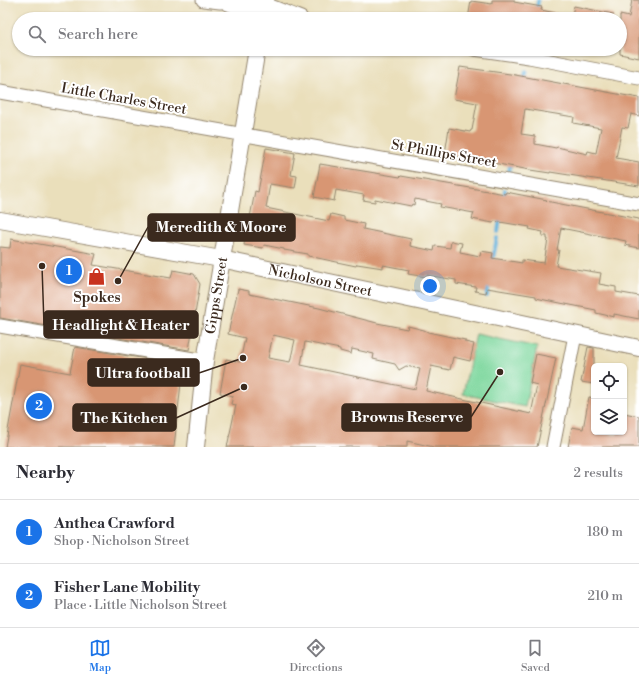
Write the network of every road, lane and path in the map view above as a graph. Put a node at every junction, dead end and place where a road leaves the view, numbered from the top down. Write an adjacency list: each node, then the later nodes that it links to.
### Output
1 (203, 0): 2 (street)
2 (266, 12)
3 (256, 56): 7 (street, Gipps Street)
4 (517, 56): 5 (street)
5 (639, 78)
6 (0, 92): 7 (street, Little Charles Street)
7 (242, 134): 8 (street, St Phillips Street); 10 (street, Gipps Street)
8 (639, 204)
9 (0, 220): 10 (street, Nicholson Street)
10 (221, 259): 12 (street, Nicholson Street); 14 (street, Gipps Street)
11 (0, 326): 14 (street)
12 (575, 335): 13 (street, Nicholson Street); 16 (street)
13 (639, 348)
14 (205, 361): 15 (street, Gipps Street)
15 (196, 447)
16 (553, 447)

